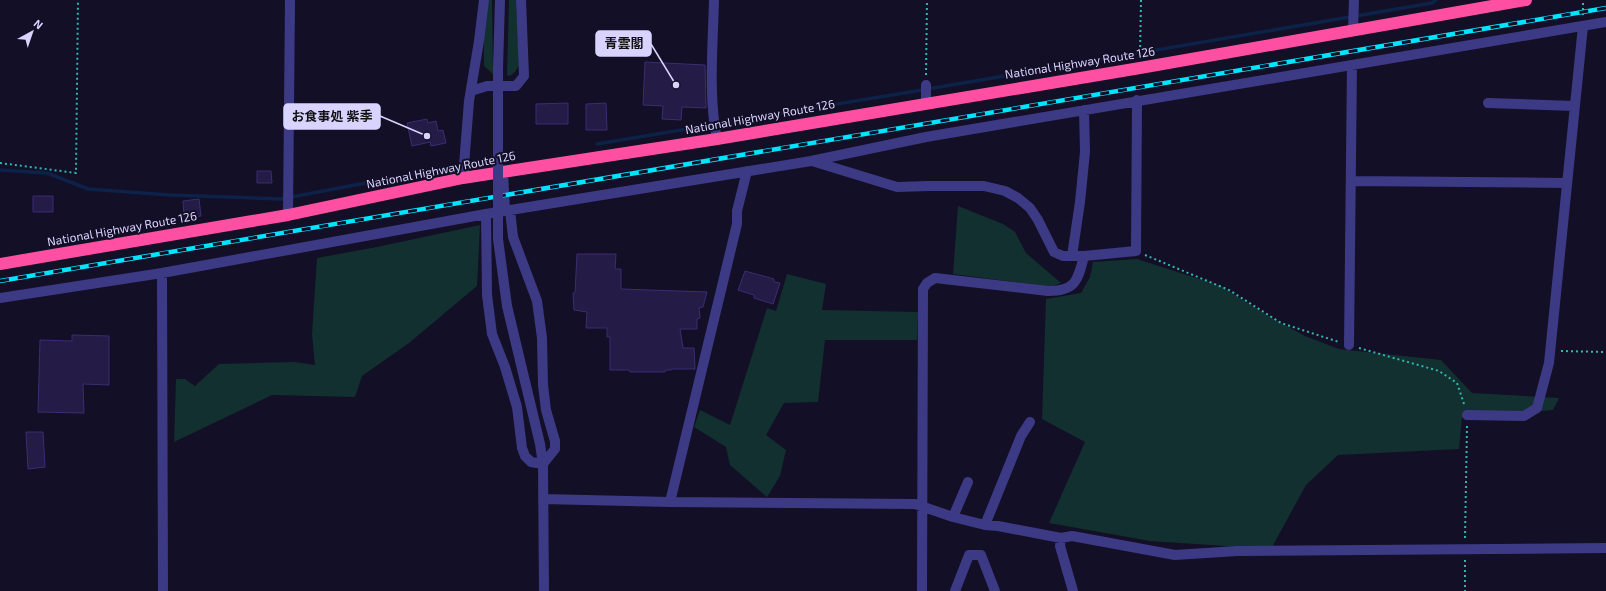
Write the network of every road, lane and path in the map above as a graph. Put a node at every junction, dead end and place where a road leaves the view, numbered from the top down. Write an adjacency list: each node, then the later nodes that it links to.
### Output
1 (78, 0): 25 (path)
2 (290, 0): 33 (street)
3 (484, 0): 17 (street)
4 (500, 0): 45 (street, bridge)
5 (521, 0): 17 (street)
6 (714, 0): 23 (street)
7 (927, 0): 18 (path)
8 (1141, 0): 15 (path)
9 (1354, 0): 12 (street)
10 (1526, 0): 12 (highway, National Highway Route 126)
11 (1583, 0): 14 (path)
12 (1353, 21): 18 (highway, National Highway Route 126)
13 (1606, 22): 14 (street)
14 (1583, 26): 16 (street); 21 (street)
15 (1140, 56)
16 (1352, 64): 19 (street); 29 (street)
17 (471, 91): 28 (street)
18 (926, 93): 23 (highway, National Highway Route 126)
19 (1137, 100): 22 (street); 34 (street)
20 (1488, 103): 21 (street)
21 (1574, 106): 30 (street)
22 (1084, 110): 24 (street); 35 (street)
23 (715, 129): 27 (highway, National Highway Route 126)
24 (811, 161): 26 (street); 35 (street)
25 (0, 163)
26 (747, 171): 31 (street); 48 (street)
27 (503, 172): 28 (highway, National Highway Route 126); 31 (street)
28 (463, 178): 33 (highway, National Highway Route 126)
29 (1351, 181): 30 (street); 40 (street)
30 (1567, 183): 41 (street)
31 (508, 210): 32 (street); 45 (street)
32 (486, 214): 38 (street); 45 (street)
33 (288, 215): 37 (highway, National Highway Route 126)
34 (1136, 251): 36 (street); 40 (path)
35 (1072, 256): 36 (street)
36 (1084, 256): 49 (street)
37 (0, 264)
38 (162, 273): 39 (street); 55 (street)
39 (0, 298)
40 (1349, 345): 43 (path)
41 (1550, 351): 42 (path); 43 (street)
42 (1606, 352)
43 (1467, 415): 53 (path)
44 (1030, 422): 51 (street)
45 (543, 464): 47 (street)
46 (968, 482): 50 (street)
47 (543, 499): 48 (street); 56 (street)
48 (670, 502): 49 (street)
49 (922, 505): 50 (street); 57 (street)
50 (953, 517): 51 (street)
51 (985, 525): 52 (street)
52 (1061, 538): 53 (street); 60 (street)
53 (1465, 548): 54 (street); 61 (path)
54 (1606, 548)
55 (163, 591)
56 (544, 591)
57 (922, 591)
58 (955, 591): 59 (street)
59 (995, 591)
60 (1073, 591)
61 (1465, 591)

